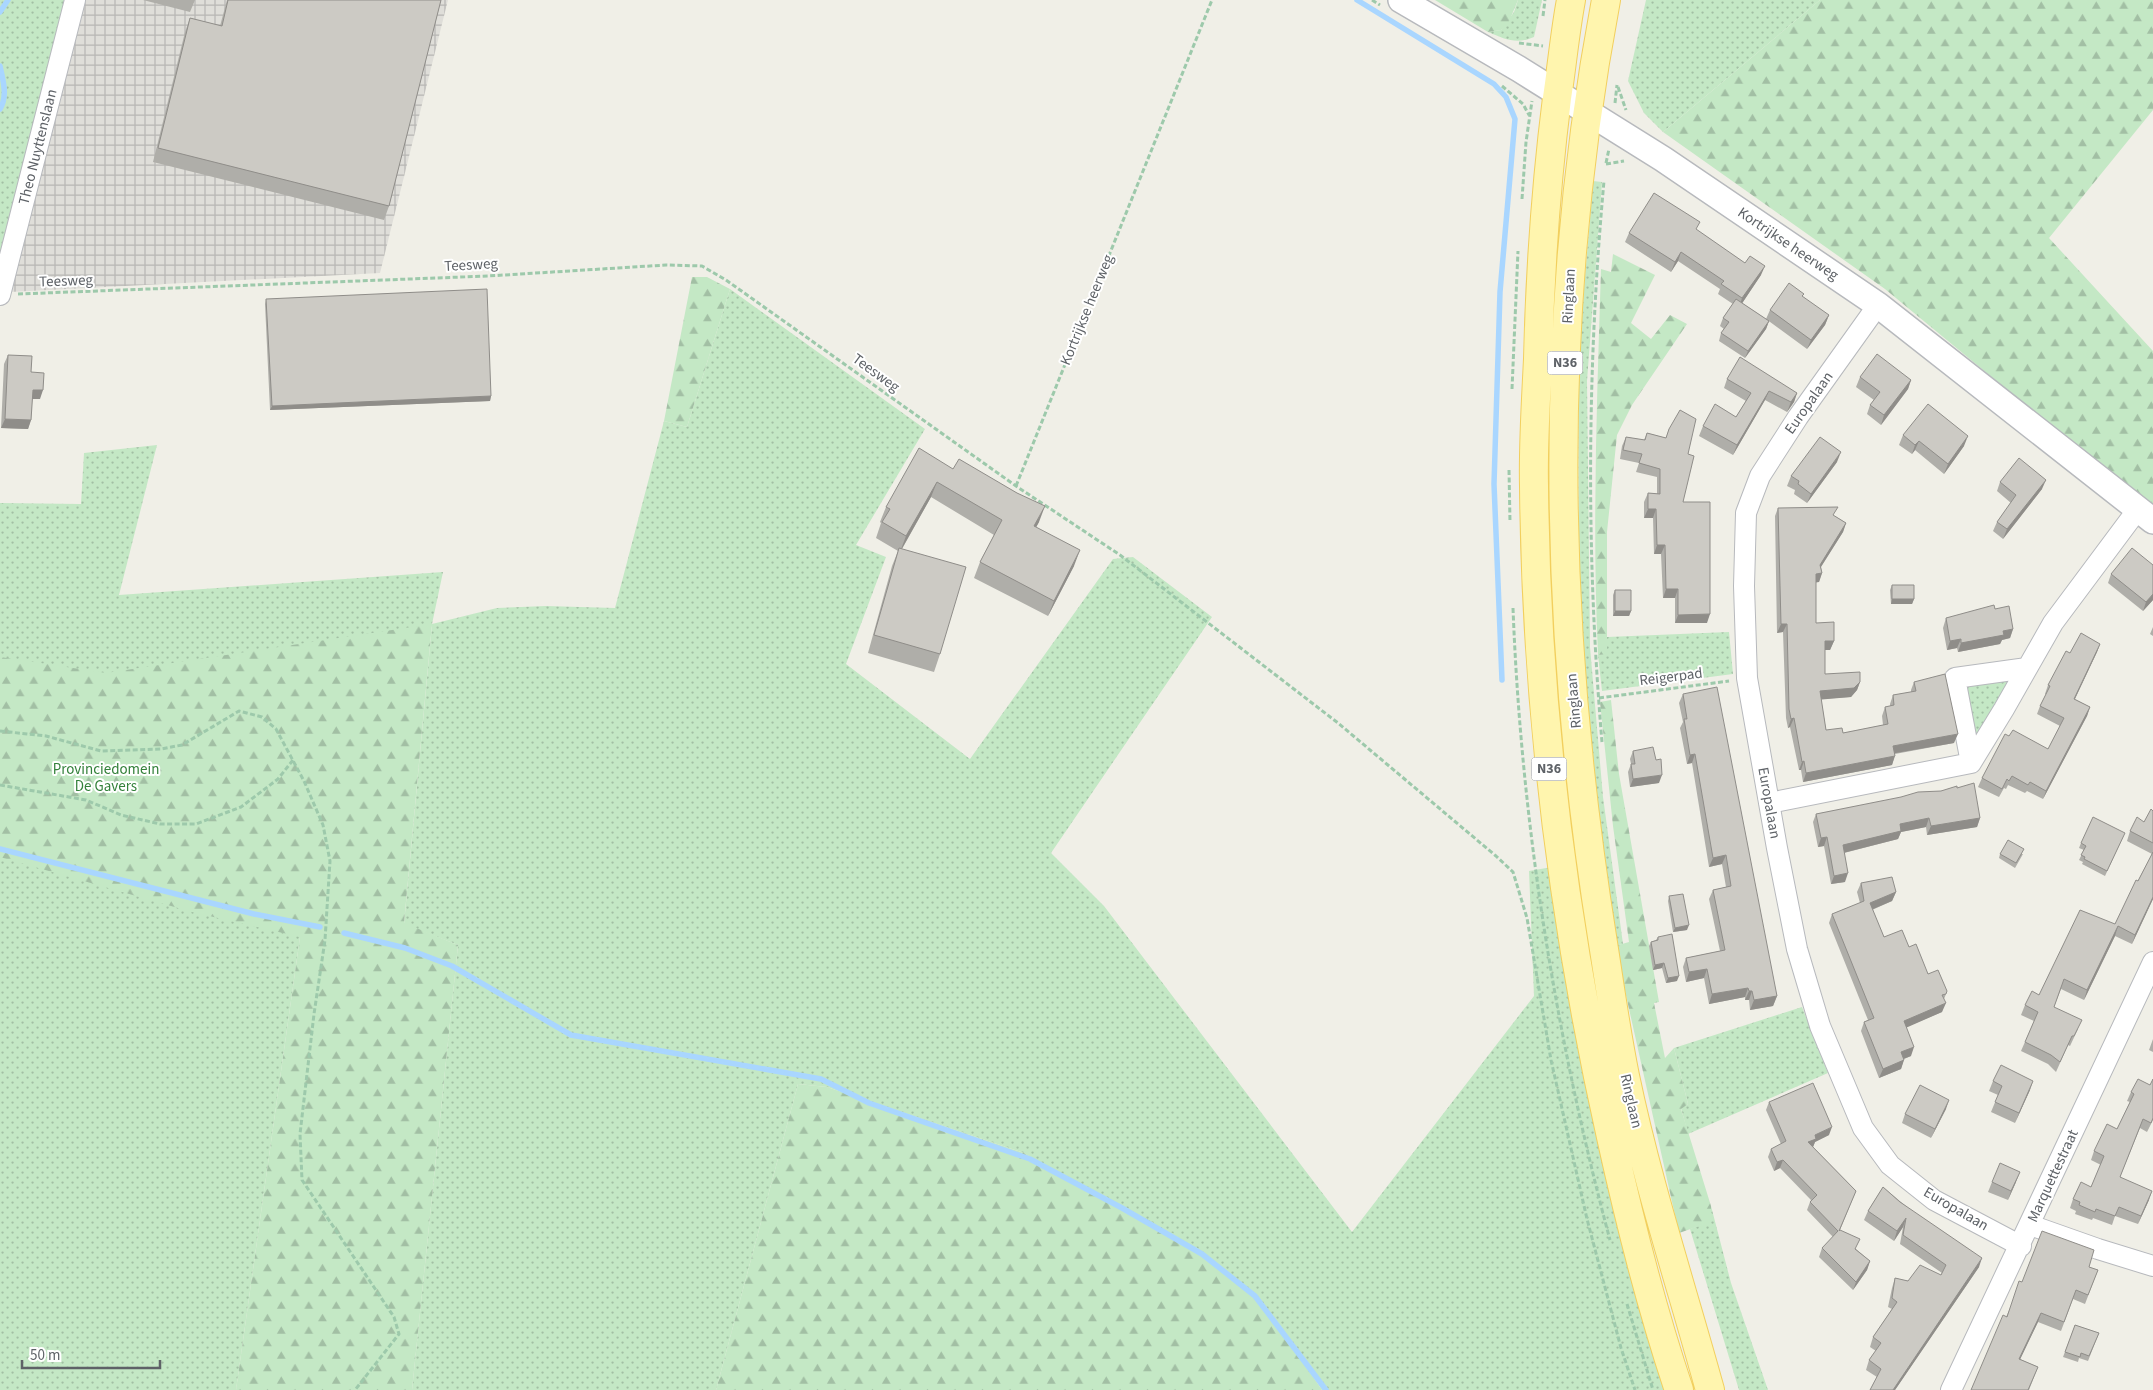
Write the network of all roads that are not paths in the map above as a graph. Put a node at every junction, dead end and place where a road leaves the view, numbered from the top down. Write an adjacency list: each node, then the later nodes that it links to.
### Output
1 (75, 0): 7 (street, Theo Nuyttenslaan)
2 (1400, 0): 5 (street, Kortrijkse heerweg)
3 (1571, 0): 5 (main road, Ringlaan / N36)
4 (1606, 0): 6 (main road, Ringlaan / N36)
5 (1558, 93): 6 (street, Kortrijkse heerweg); 17 (main road, Ringlaan / N36)
6 (1601, 110): 8 (street, Kortrijkse heerweg); 18 (main road, Ringlaan / N36)
7 (0, 295)
8 (1878, 305): 9 (street, Kortrijkse heerweg); 12 (street, Europalaan)
9 (2146, 515): 10 (street)
10 (2027, 668): 11 (street); 11 (street)
11 (1971, 763): 12 (street)
12 (1769, 803): 15 (street, Europalaan)
13 (2153, 962): 14 (street, Marquettestraat)
14 (2030, 1225): 15 (street, Marquettestraat); 16 (street)
15 (2021, 1246): 19 (street, Marquettestraat)
16 (2153, 1266)
17 (1679, 1390)
18 (1710, 1390)
19 (1952, 1390)

